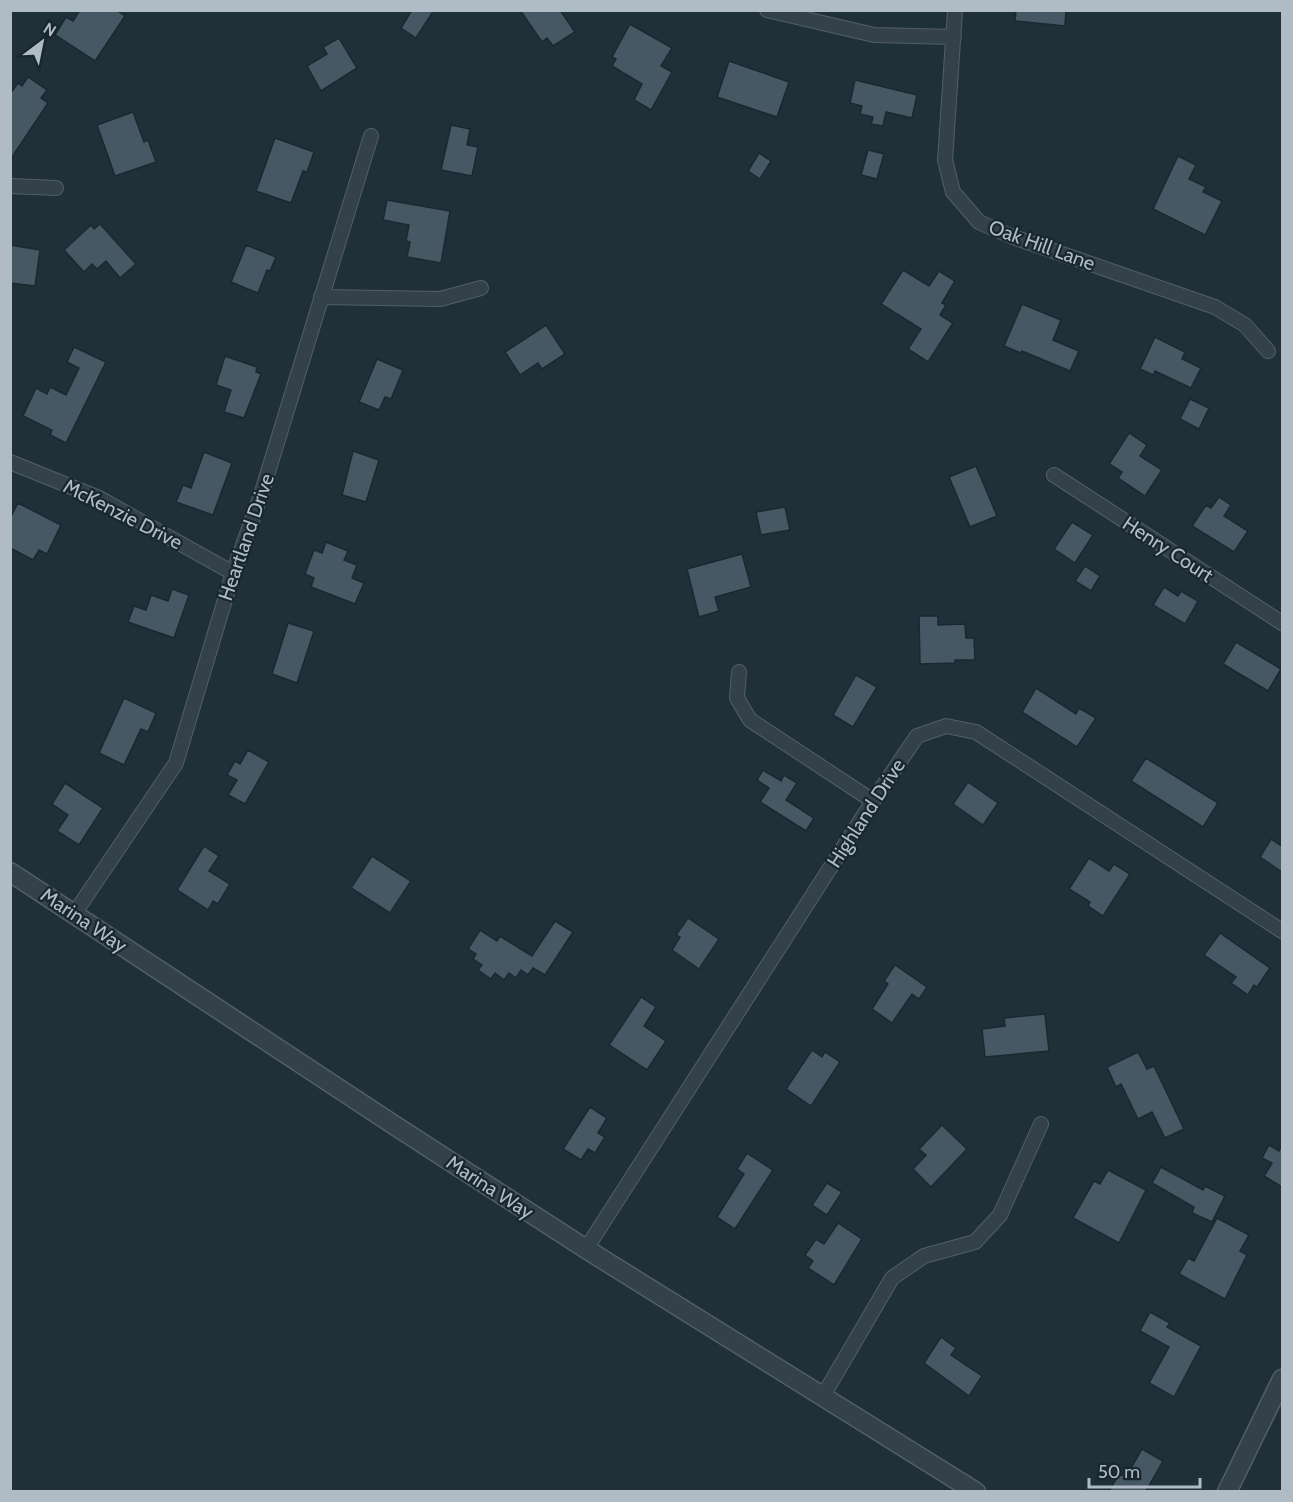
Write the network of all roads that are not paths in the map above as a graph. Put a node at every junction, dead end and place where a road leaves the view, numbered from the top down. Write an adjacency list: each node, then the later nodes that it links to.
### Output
1 (767, 10): 3 (street)
2 (956, 10): 3 (street, Oak Hill Lane)
3 (954, 37): 9 (street, Oak Hill Lane)
4 (371, 136): 8 (street, Heartland Drive)
5 (10, 186): 6 (street)
6 (56, 188)
7 (481, 288): 8 (street)
8 (321, 297): 12 (street, Heartland Drive)
9 (1268, 351)
10 (10, 462): 12 (street, McKenzie Drive)
11 (1054, 475): 13 (street, Henry Court)
12 (233, 573): 17 (street, Heartland Drive)
13 (1282, 623)
14 (739, 672): 15 (street)
15 (873, 801): 18 (street, Highland Drive); 20 (street, Highland Drive)
16 (10, 872): 17 (street, Marina Way)
17 (74, 914): 20 (street, Marina Way)
18 (1282, 931)
19 (1041, 1124): 22 (street)
20 (586, 1249): 22 (street, Marina Way)
21 (1282, 1379): 24 (street)
22 (822, 1396): 23 (street, Marina Way)
23 (976, 1491)
24 (1227, 1491)

